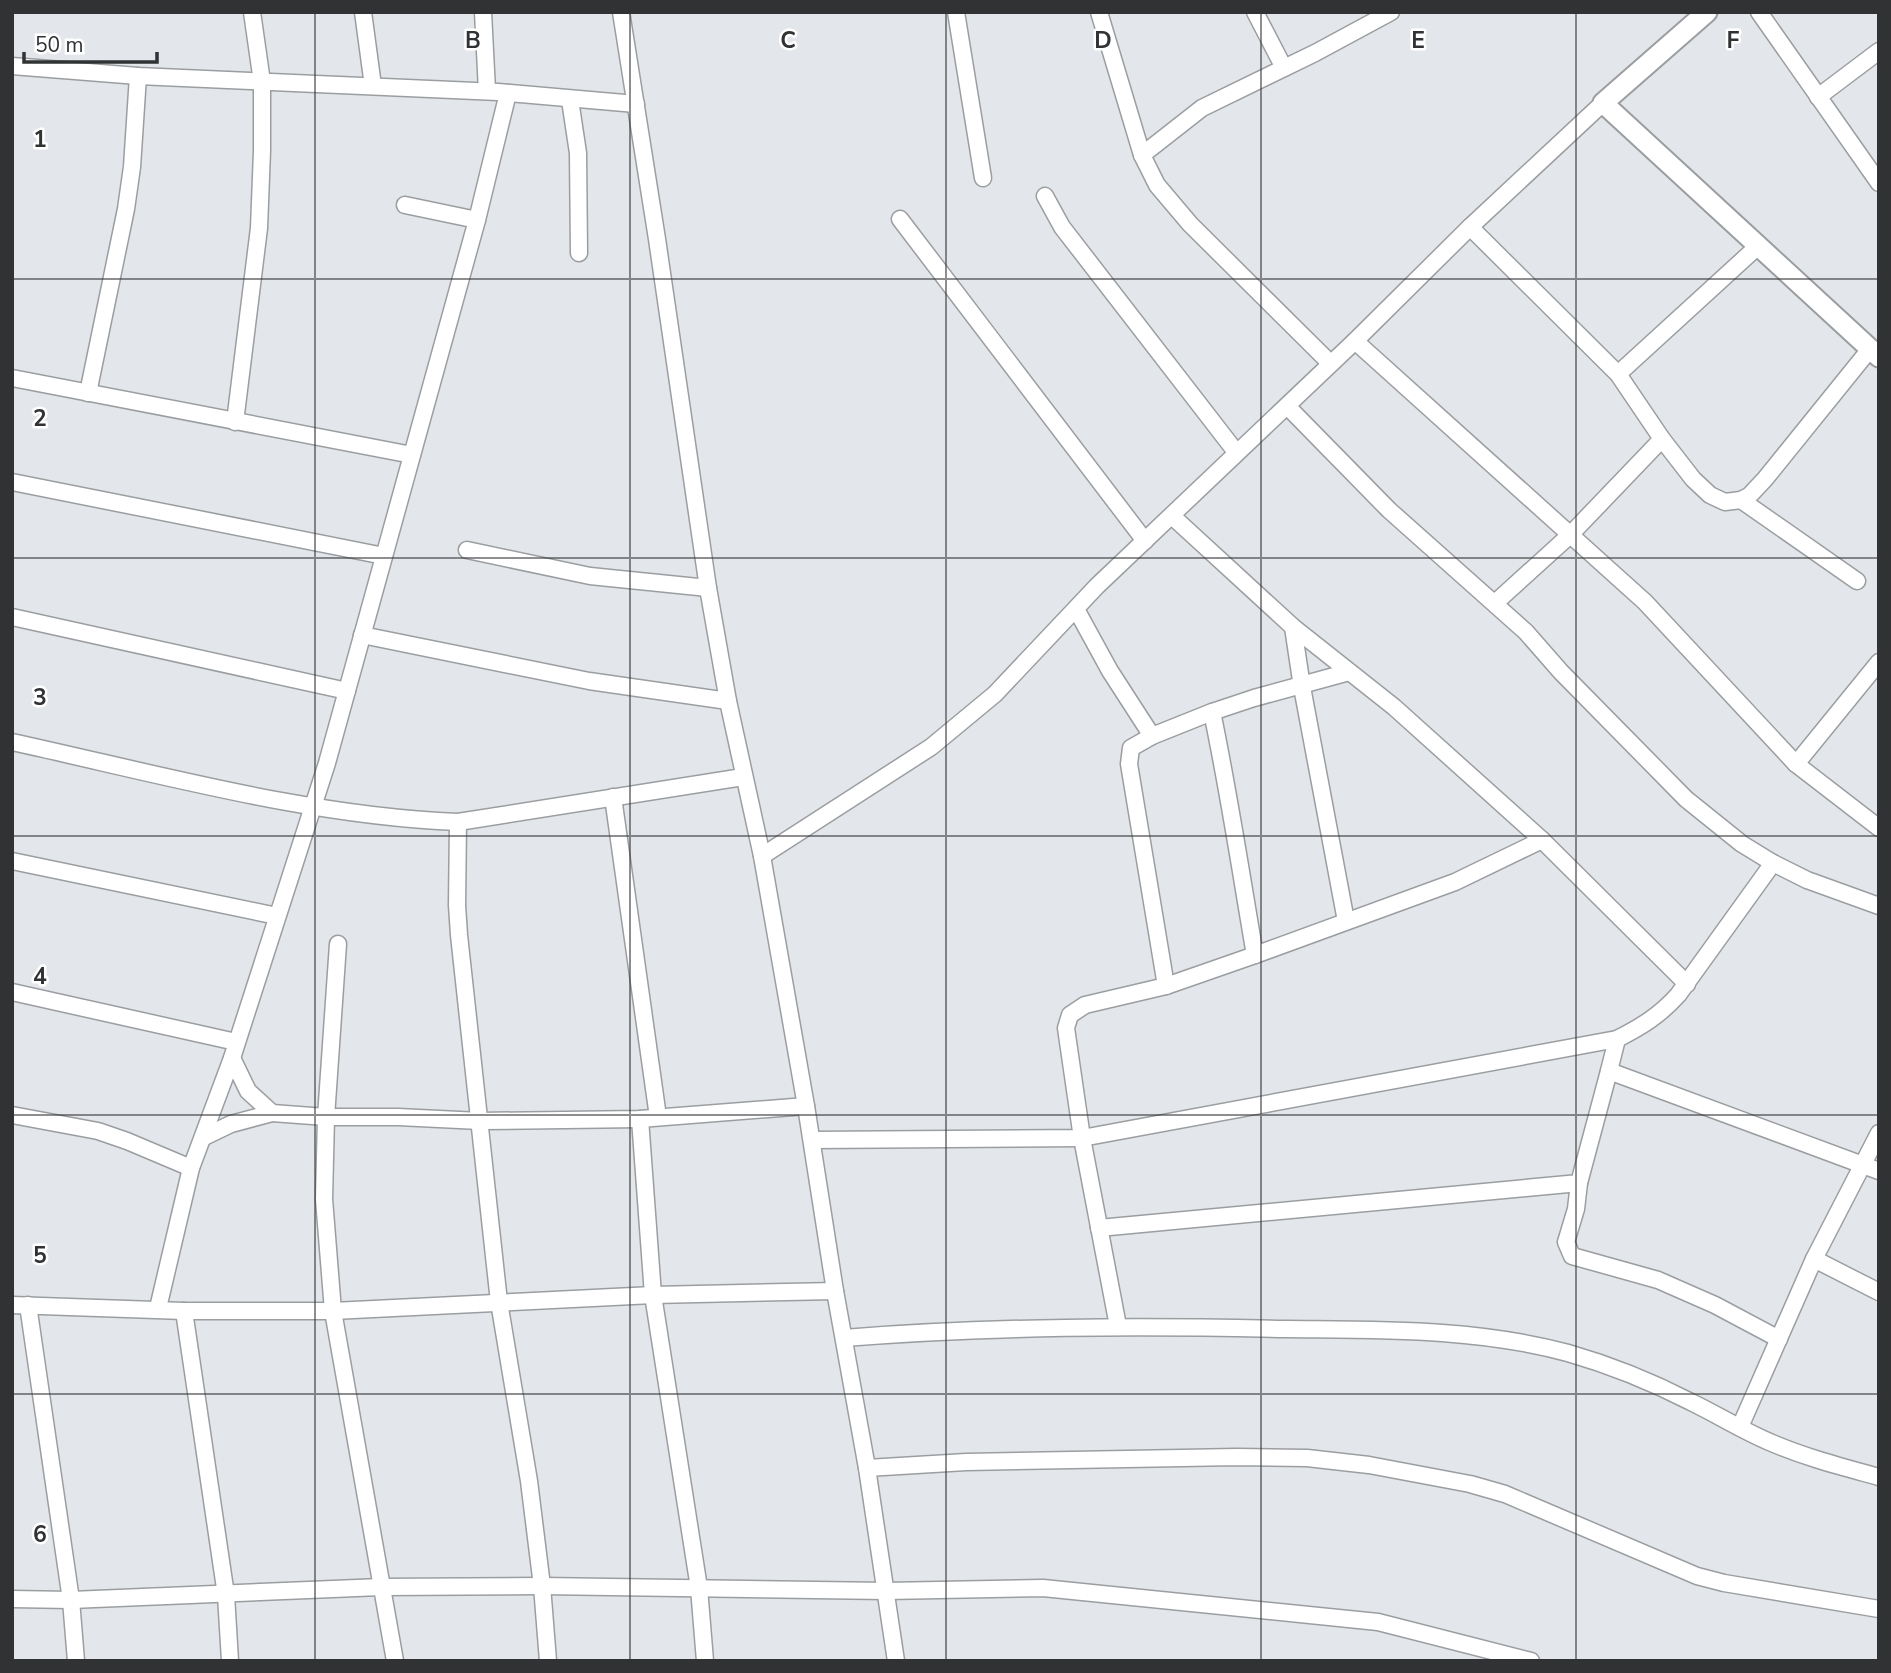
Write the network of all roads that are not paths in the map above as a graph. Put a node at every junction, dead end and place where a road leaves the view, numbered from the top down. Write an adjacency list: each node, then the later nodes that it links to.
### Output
1 (252, 12): 15 (street)
2 (363, 12): 16 (street)
3 (483, 12): 17 (street)
4 (621, 12): 22 (street)
5 (956, 12): 24 (street)
6 (1099, 12): 23 (street)
7 (1255, 12): 13 (street)
8 (1391, 12): 13 (street)
9 (1707, 12): 21 (street)
10 (1759, 12): 19 (street)
11 (1879, 51): 19 (street)
12 (12, 66): 14 (street)
13 (1284, 68): 23 (street)
14 (138, 76): 15 (street); 38 (street)
15 (262, 82): 16 (street); 40 (street)
16 (373, 86): 17 (street)
17 (487, 91): 18 (street)
18 (508, 93): 20 (street); 29 (street)
19 (1818, 97): 25 (street)
20 (570, 100): 22 (street); 32 (street)
21 (1603, 103): 30 (street); 31 (street)
22 (636, 104): 52 (street)
23 (1142, 155): 35 (street)
24 (983, 178)
25 (1879, 183)
26 (1045, 196): 42 (street)
27 (405, 205): 29 (street)
28 (900, 219): 48 (street)
29 (477, 220): 43 (street)
30 (1470, 227): 33 (street); 36 (street)
31 (1757, 247): 34 (street); 36 (street)
32 (579, 253)
33 (1355, 341): 35 (street); 47 (street)
34 (1874, 353): 45 (street)
35 (1330, 363): 39 (street)
36 (1618, 374): 41 (street)
37 (12, 378): 38 (street)
38 (88, 393): 40 (street)
39 (1287, 406): 42 (street); 53 (street)
40 (235, 422): 43 (street)
41 (1662, 439): 45 (street); 47 (street)
42 (1236, 452): 46 (street)
43 (412, 455): 50 (street)
44 (12, 482): 50 (street)
45 (1741, 500): 51 (street)
46 (1172, 516): 48 (street); 56 (street)
47 (1570, 535): 53 (street); 66 (street)
48 (1144, 541): 54 (street)
49 (467, 550): 52 (street)
50 (384, 556): 57 (street)
51 (1857, 581)
52 (708, 588): 62 (street)
53 (1495, 603): 75 (street)
54 (1076, 609): 64 (street); 73 (street)
55 (12, 617): 61 (street)
56 (1293, 627): 59 (street); 60 (street)
57 (362, 635): 61 (street); 62 (street)
58 (1879, 662): 66 (street)
59 (1349, 672): 60 (street); 72 (street)
60 (1301, 687): 63 (street); 78 (street)
61 (347, 691): 69 (street)
62 (728, 701): 67 (street)
63 (1212, 712): 64 (street); 80 (street)
64 (1152, 736): 82 (street)
65 (12, 743): 69 (street)
66 (1796, 764): 71 (street)
67 (743, 777): 68 (street); 73 (street)
68 (613, 797): 70 (street); 92 (street)
69 (312, 808): 70 (street); 77 (street)
70 (458, 822): 94 (street)
71 (1879, 828)
72 (1542, 841): 78 (street); 81 (street)
73 (762, 856): 88 (street)
74 (12, 861): 77 (street)
75 (1773, 863): 76 (street); 81 (street)
76 (1878, 903)
77 (277, 916): 85 (street)
78 (1346, 921): 80 (street)
79 (338, 944): 91 (street)
80 (1255, 956): 82 (street)
81 (1687, 984): 84 (street)
82 (1166, 986): 97 (street)
83 (12, 992): 85 (street)
84 (1617, 1038): 87 (street); 97 (street)
85 (236, 1042): 86 (street)
86 (232, 1058): 89 (street); 96 (street)
87 (1609, 1071): 99 (street); 102 (street)
88 (806, 1106): 92 (street); 98 (street)
89 (272, 1113): 91 (street); 96 (street)
90 (12, 1115): 100 (street)
91 (326, 1117): 94 (street); 112 (street)
92 (658, 1117): 93 (street)
93 (640, 1119): 94 (street); 107 (street)
94 (480, 1121): 108 (street)
95 (1879, 1133): 99 (street)
96 (204, 1137): 100 (street)
97 (1082, 1138): 98 (street); 103 (street)
98 (812, 1140): 105 (street)
99 (1861, 1163): 101 (street); 104 (street)
100 (191, 1168): 110 (street)
101 (1879, 1171)
102 (1579, 1183): 103 (street); 115 (street)
103 (1099, 1228): 113 (street)
104 (1814, 1259): 106 (street); 115 (street)
105 (835, 1291): 107 (street); 114 (street)
106 (1879, 1292)
107 (653, 1294): 108 (street); 121 (street)
108 (499, 1302): 112 (street); 119 (street)
109 (20, 1305): 110 (street); 125 (street)
110 (158, 1308): 111 (street)
111 (184, 1311): 112 (street); 123 (street)
112 (333, 1311): 120 (street)
113 (1118, 1326): 114 (street); 116 (street)
114 (844, 1338): 117 (street)
115 (1779, 1339): 116 (street)
116 (1740, 1427): 118 (street)
117 (867, 1468): 122 (street); 126 (street)
118 (1879, 1477)
119 (542, 1586): 120 (street); 121 (street); 130 (street)
120 (382, 1587): 123 (street); 129 (street)
121 (699, 1588): 122 (street); 131 (street)
122 (886, 1591): 132 (street); 133 (street)
123 (226, 1595): 125 (street); 128 (street)
124 (12, 1599): 125 (street)
125 (71, 1600): 127 (street)
126 (1879, 1609)
127 (76, 1661)
128 (230, 1661)
129 (395, 1661)
130 (548, 1661)
131 (705, 1661)
132 (896, 1661)
133 (1531, 1661)

